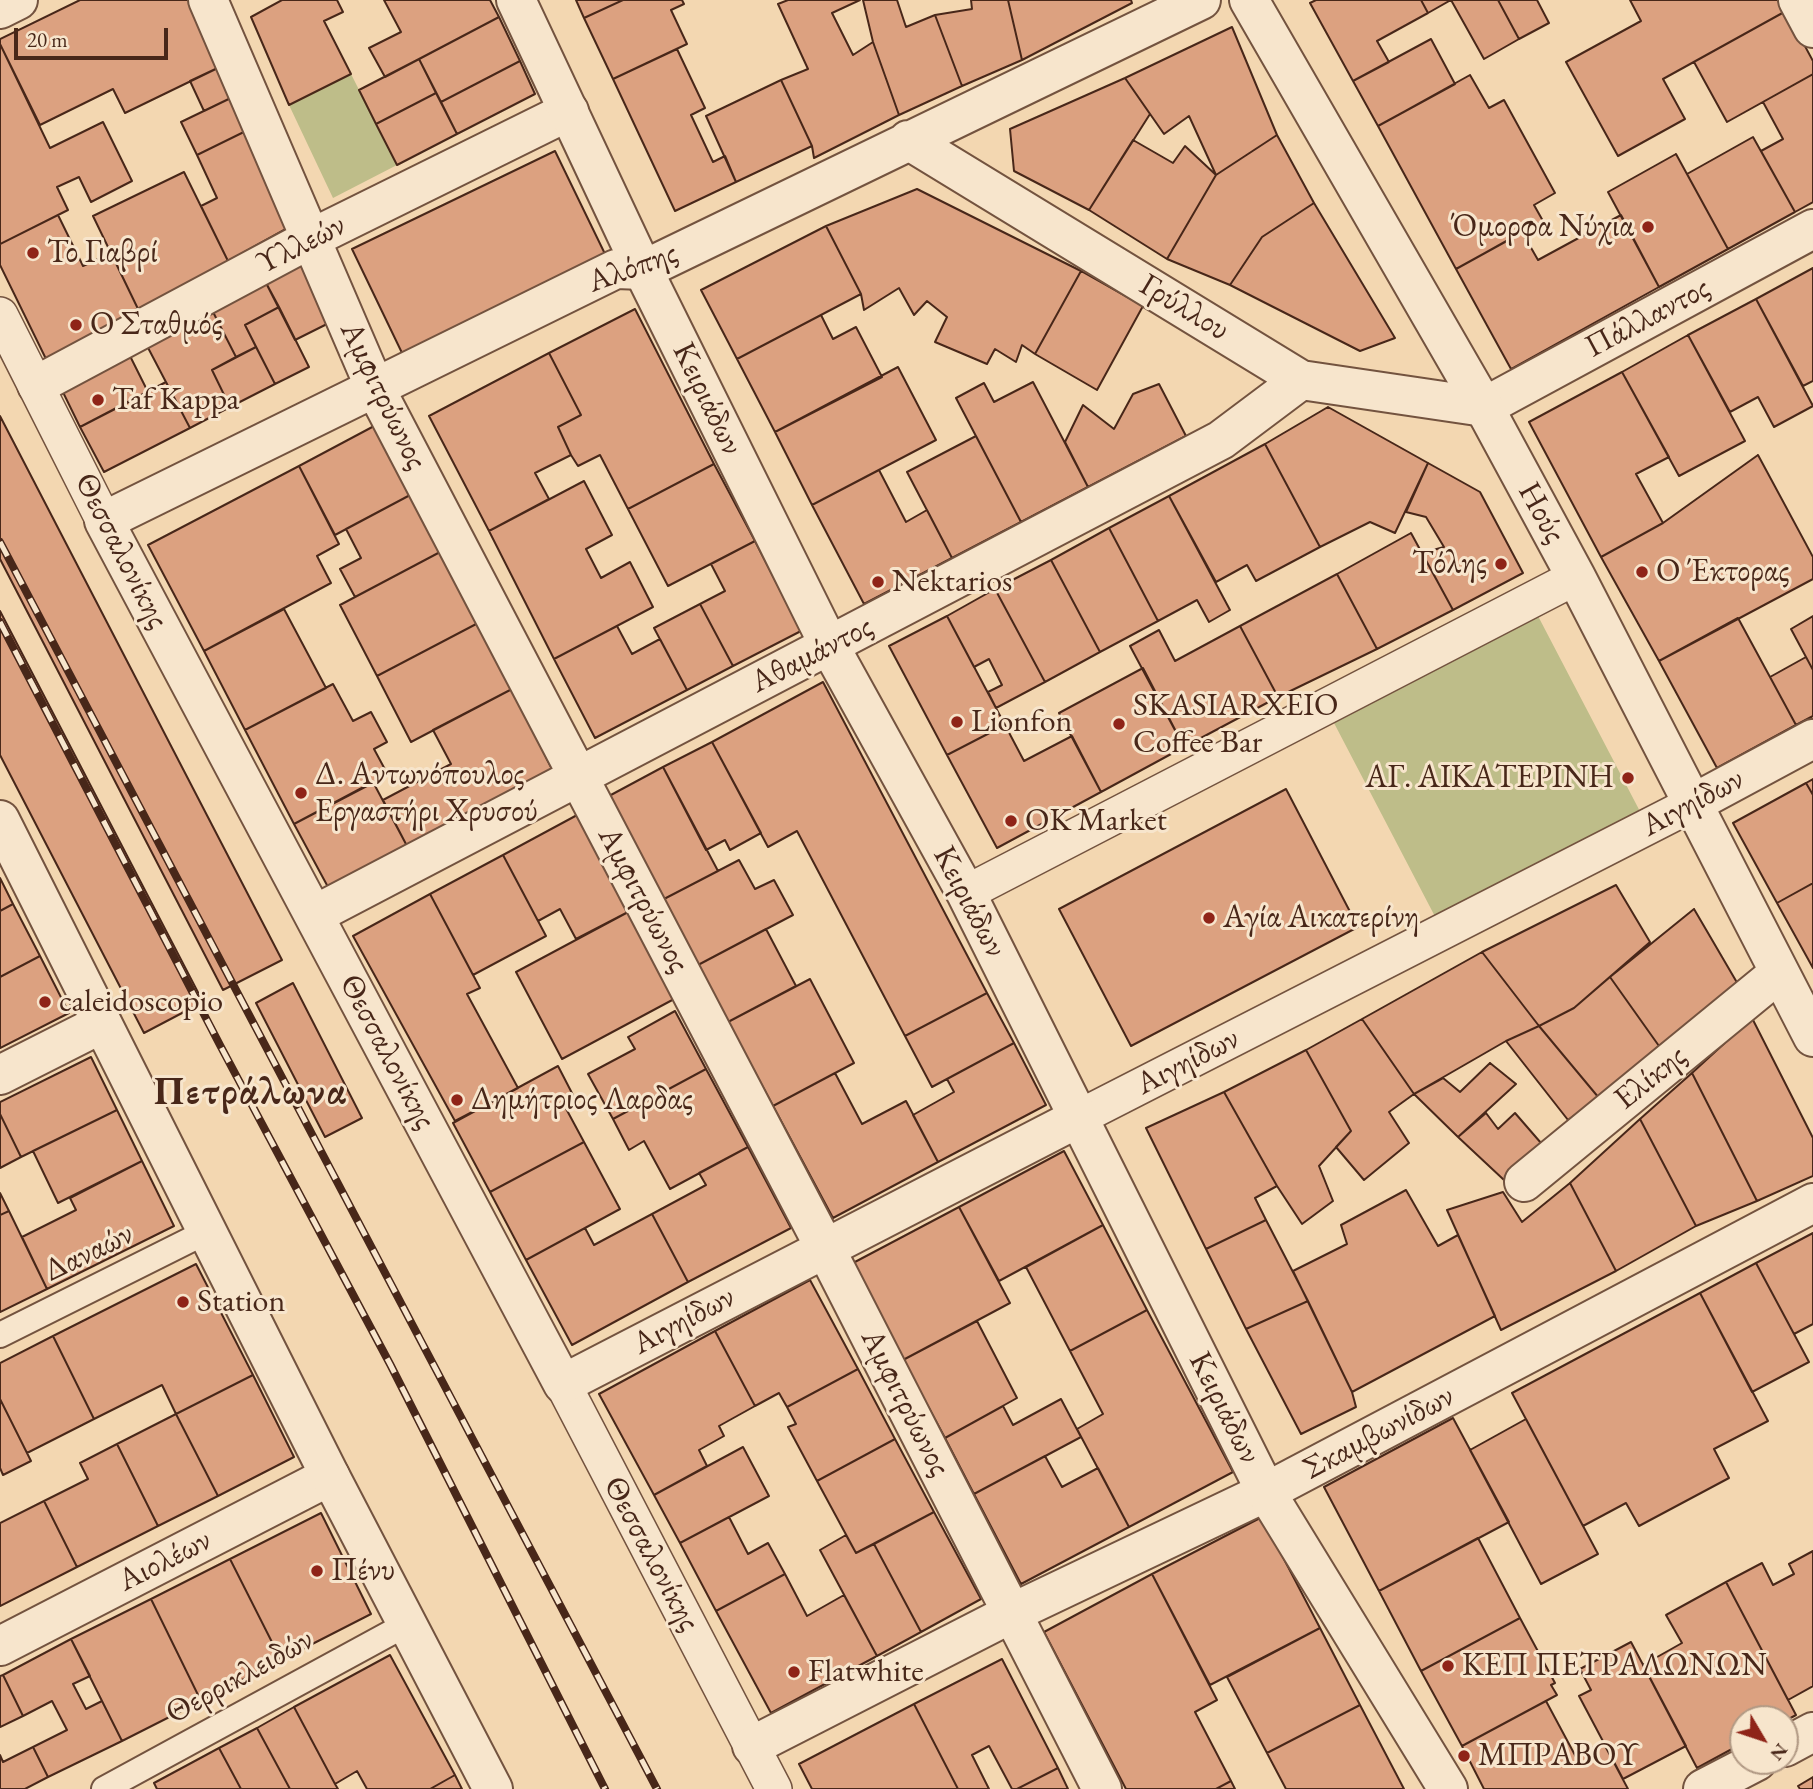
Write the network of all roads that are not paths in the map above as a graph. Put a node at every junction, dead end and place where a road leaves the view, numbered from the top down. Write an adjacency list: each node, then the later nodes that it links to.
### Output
1 (18, 0): 7 (street)
2 (208, 0): 12 (street, Αμφιτρύωνος)
3 (516, 0): 9 (street, Κειριάδων)
4 (1201, 0): 10 (street, Αλόπης)
5 (1249, 0): 18 (street, Ηούς)
6 (1798, 0): 8 (street)
7 (0, 9)
8 (1813, 28)
9 (569, 111): 12 (street, Υλλεών); 13 (street, Κειριάδων)
10 (908, 140): 13 (street, Αλόπης); 15 (street, Γρύλλου)
11 (1813, 229): 18 (street, Πάλλαντος)
12 (310, 239): 16 (street, Υλλεών); 17 (street, Αμφιτρύωνος)
13 (643, 270): 17 (street, Αλόπης); 21 (street, Κειριάδων)
14 (0, 315): 16 (street, Θεσσαλονίκης)
15 (1301, 380): 18 (street, Γρύλλου); 21 (street, Αθαμάντος)
16 (37, 385): 19 (street, Θεσσαλονίκης)
17 (375, 388): 19 (street, Αλόπης); 23 (street, Αμφιτρύωνος)
18 (1484, 407): 20 (street, Ηούς)
19 (104, 521): 27 (street, Θεσσαλονίκης)
20 (1576, 576): 24 (street, Ηούς); 26 (street)
21 (830, 647): 23 (street, Αθαμάντος); 26 (street, Κειριάδων)
22 (1813, 739): 24 (street, Αιγηίδων)
23 (578, 776): 27 (street, Αθαμάντος); 36 (street, Αμφιτρύωνος)
24 (1694, 803): 28 (street, Ηούς); 32 (street, Αιγηίδων)
25 (0, 820): 29 (street)
26 (966, 893): 32 (street, Κειριάδων)
27 (314, 915): 38 (street, Θεσσαλονίκης)
28 (1779, 973): 30 (street, Ηούς); 33 (street, Ελίκης)
29 (101, 1024): 31 (street); 35 (street)
30 (1813, 1037)
31 (0, 1075)
32 (1078, 1118): 36 (street, Αιγηίδων); 40 (street, Κειριάδων)
33 (1524, 1182)
34 (1813, 1203): 40 (street, Σκαμβωνίδων)
35 (208, 1231): 37 (lane, Δαναών); 39 (street)
36 (825, 1248): 38 (street, Αιγηίδων); 41 (street, Αμφιτρύωνος)
37 (0, 1335)
38 (563, 1384): 44 (street, Θεσσαλονίκης)
39 (330, 1476): 42 (street); 43 (street, Αιολέων)
40 (1266, 1492): 41 (street, Σκαμβωνίδων); 50 (street, Κειριάδων)
41 (1012, 1613): 44 (street, Σκαμβωνίδων); 49 (street, Αμφιτρύωνος)
42 (407, 1624): 46 (lane, Θερρικλειδών); 47 (street)
43 (0, 1646)
44 (752, 1746): 48 (street, Θεσσαλονίκης)
45 (1730, 1775): 51 (street)
46 (104, 1789)
47 (493, 1789)
48 (774, 1789)
49 (1102, 1789)
50 (1448, 1789)
51 (1703, 1789)

